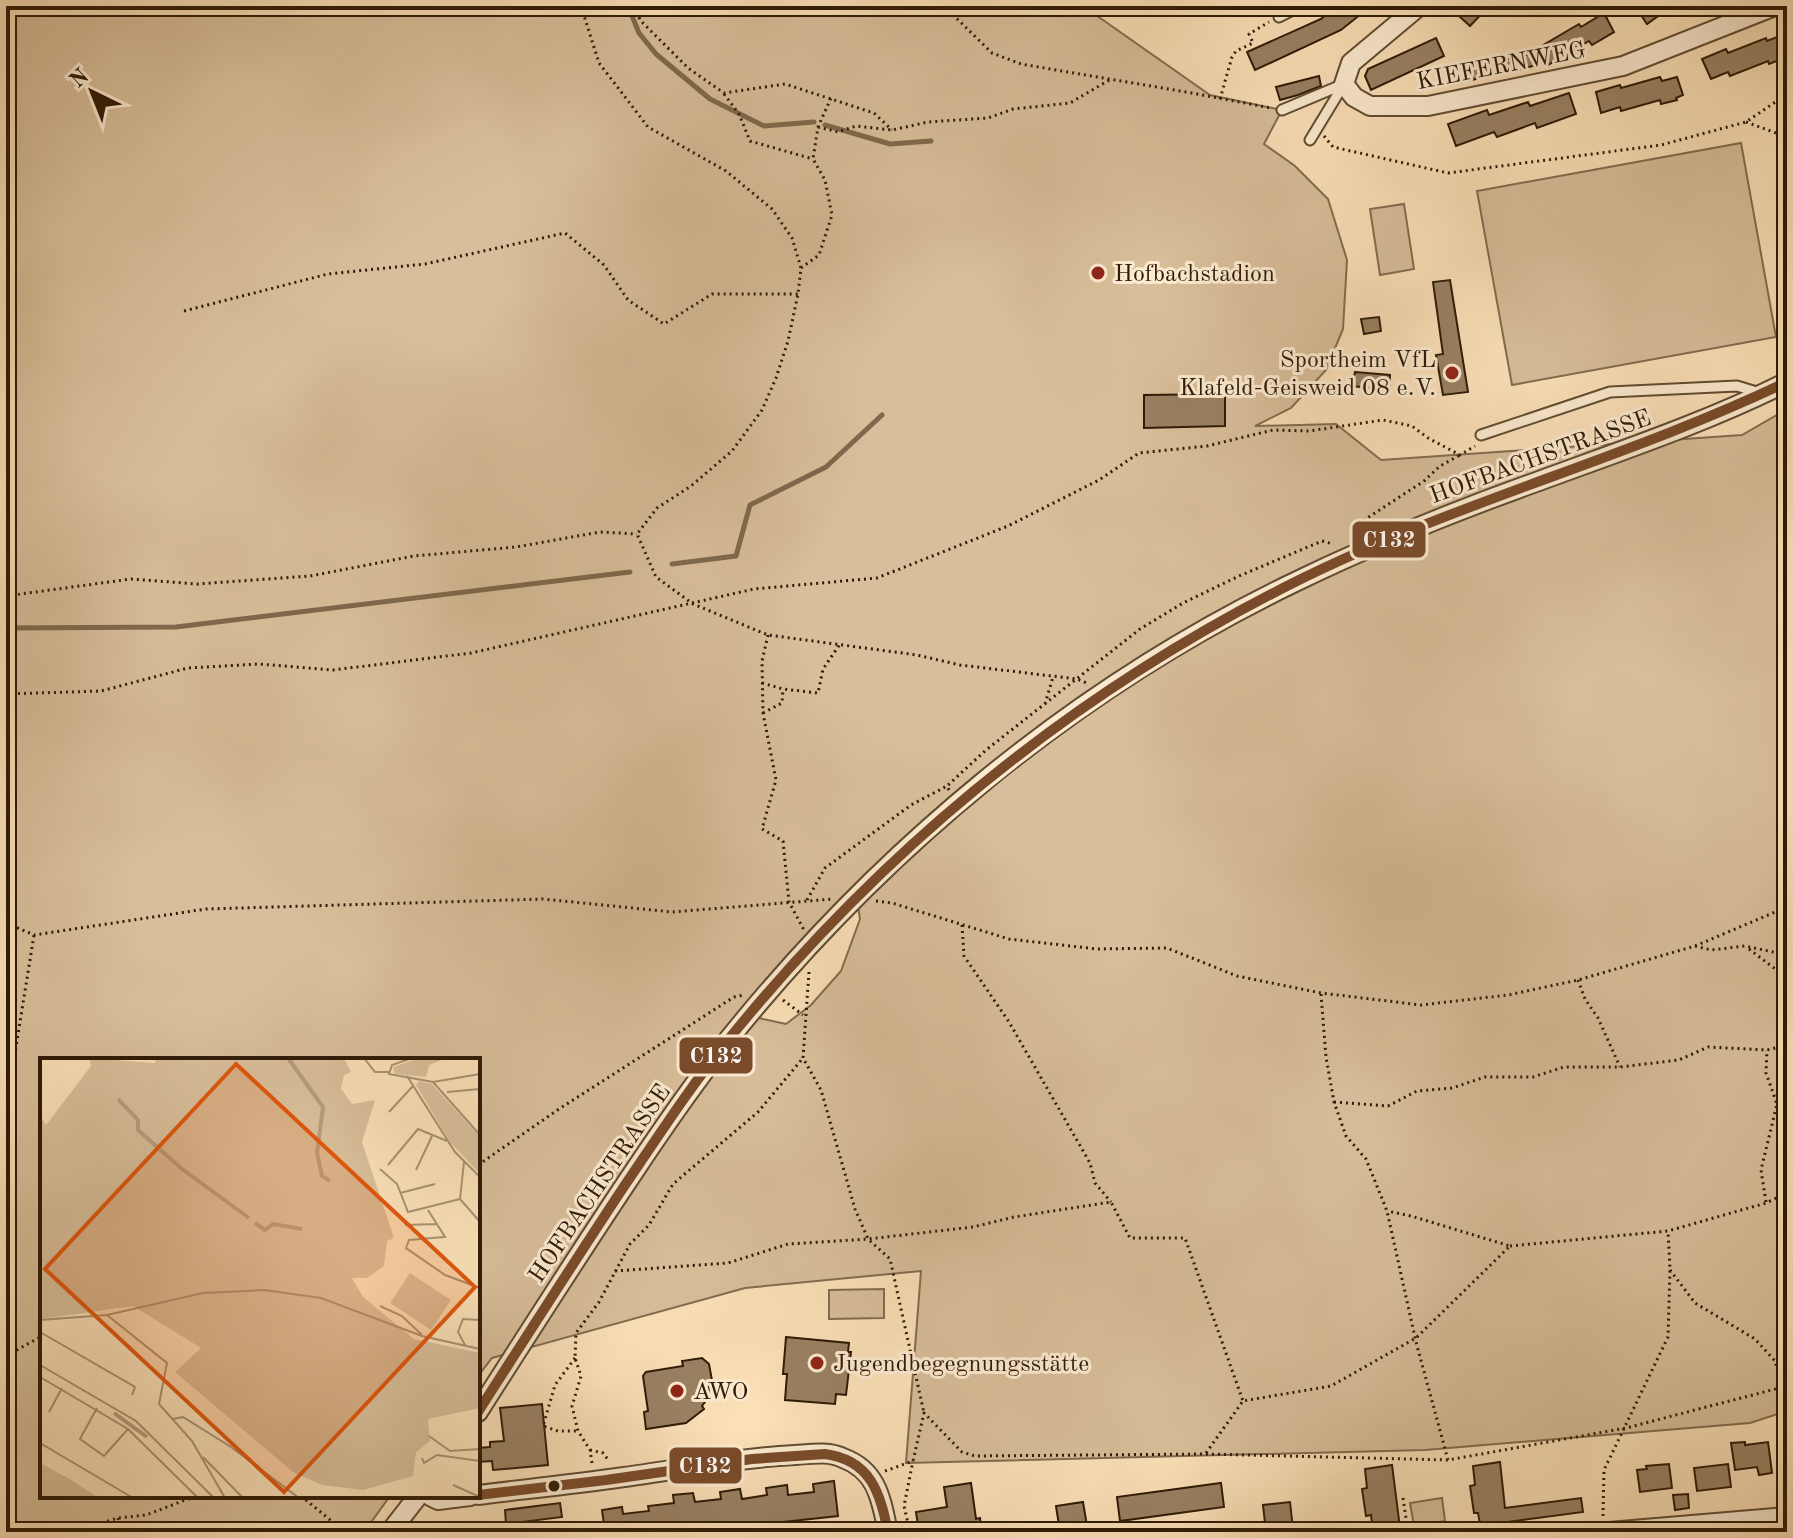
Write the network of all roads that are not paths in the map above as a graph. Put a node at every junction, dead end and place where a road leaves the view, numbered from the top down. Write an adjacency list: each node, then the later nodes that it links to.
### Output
1 (1301, 6): 4 (lane)
2 (1419, 6): 5 (street)
3 (1775, 6): 5 (street, KIEFERNWEG)
4 (1279, 17)
5 (1344, 84): 6 (lane); 7 (lane)
6 (1282, 110)
7 (1310, 140)
8 (1787, 382): 9 (street, HOFBACHSTRASSE)
9 (1763, 394): 10 (lane); 11 (street, HOFBACHSTRASSE)
10 (1483, 438)
11 (480, 1409)
12 (480, 1495): 19 (street)
13 (416, 1498): 18 (street)
14 (434, 1498): 15 (street)
15 (454, 1498)
16 (1787, 1517): 17 (street)
17 (1606, 1524)
18 (390, 1532)
19 (888, 1532)

